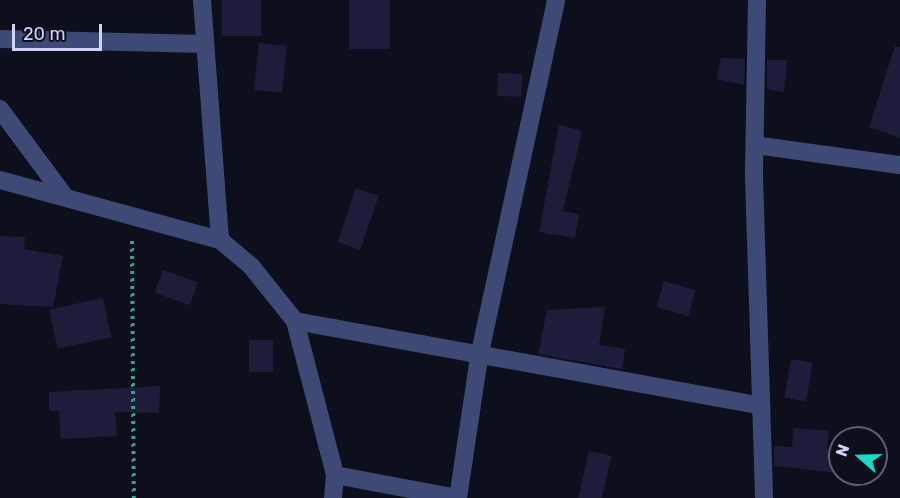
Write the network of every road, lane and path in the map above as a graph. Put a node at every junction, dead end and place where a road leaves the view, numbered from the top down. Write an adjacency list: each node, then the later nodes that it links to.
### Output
1 (202, 0): 5 (street)
2 (556, 0): 14 (street)
3 (757, 0): 7 (street)
4 (0, 39): 5 (street)
5 (205, 44): 12 (street)
6 (0, 109): 10 (street)
7 (755, 146): 8 (street); 15 (street)
8 (900, 165)
9 (0, 180): 10 (street)
10 (63, 194): 11 (street)
11 (129, 216): 12 (street); 17 (path)
12 (220, 240): 13 (street)
13 (295, 321): 14 (street); 16 (street)
14 (479, 357): 15 (street); 19 (street)
15 (761, 406): 20 (street)
16 (335, 475): 18 (street); 19 (street)
17 (134, 498)
18 (333, 498)
19 (458, 498)
20 (764, 498)

